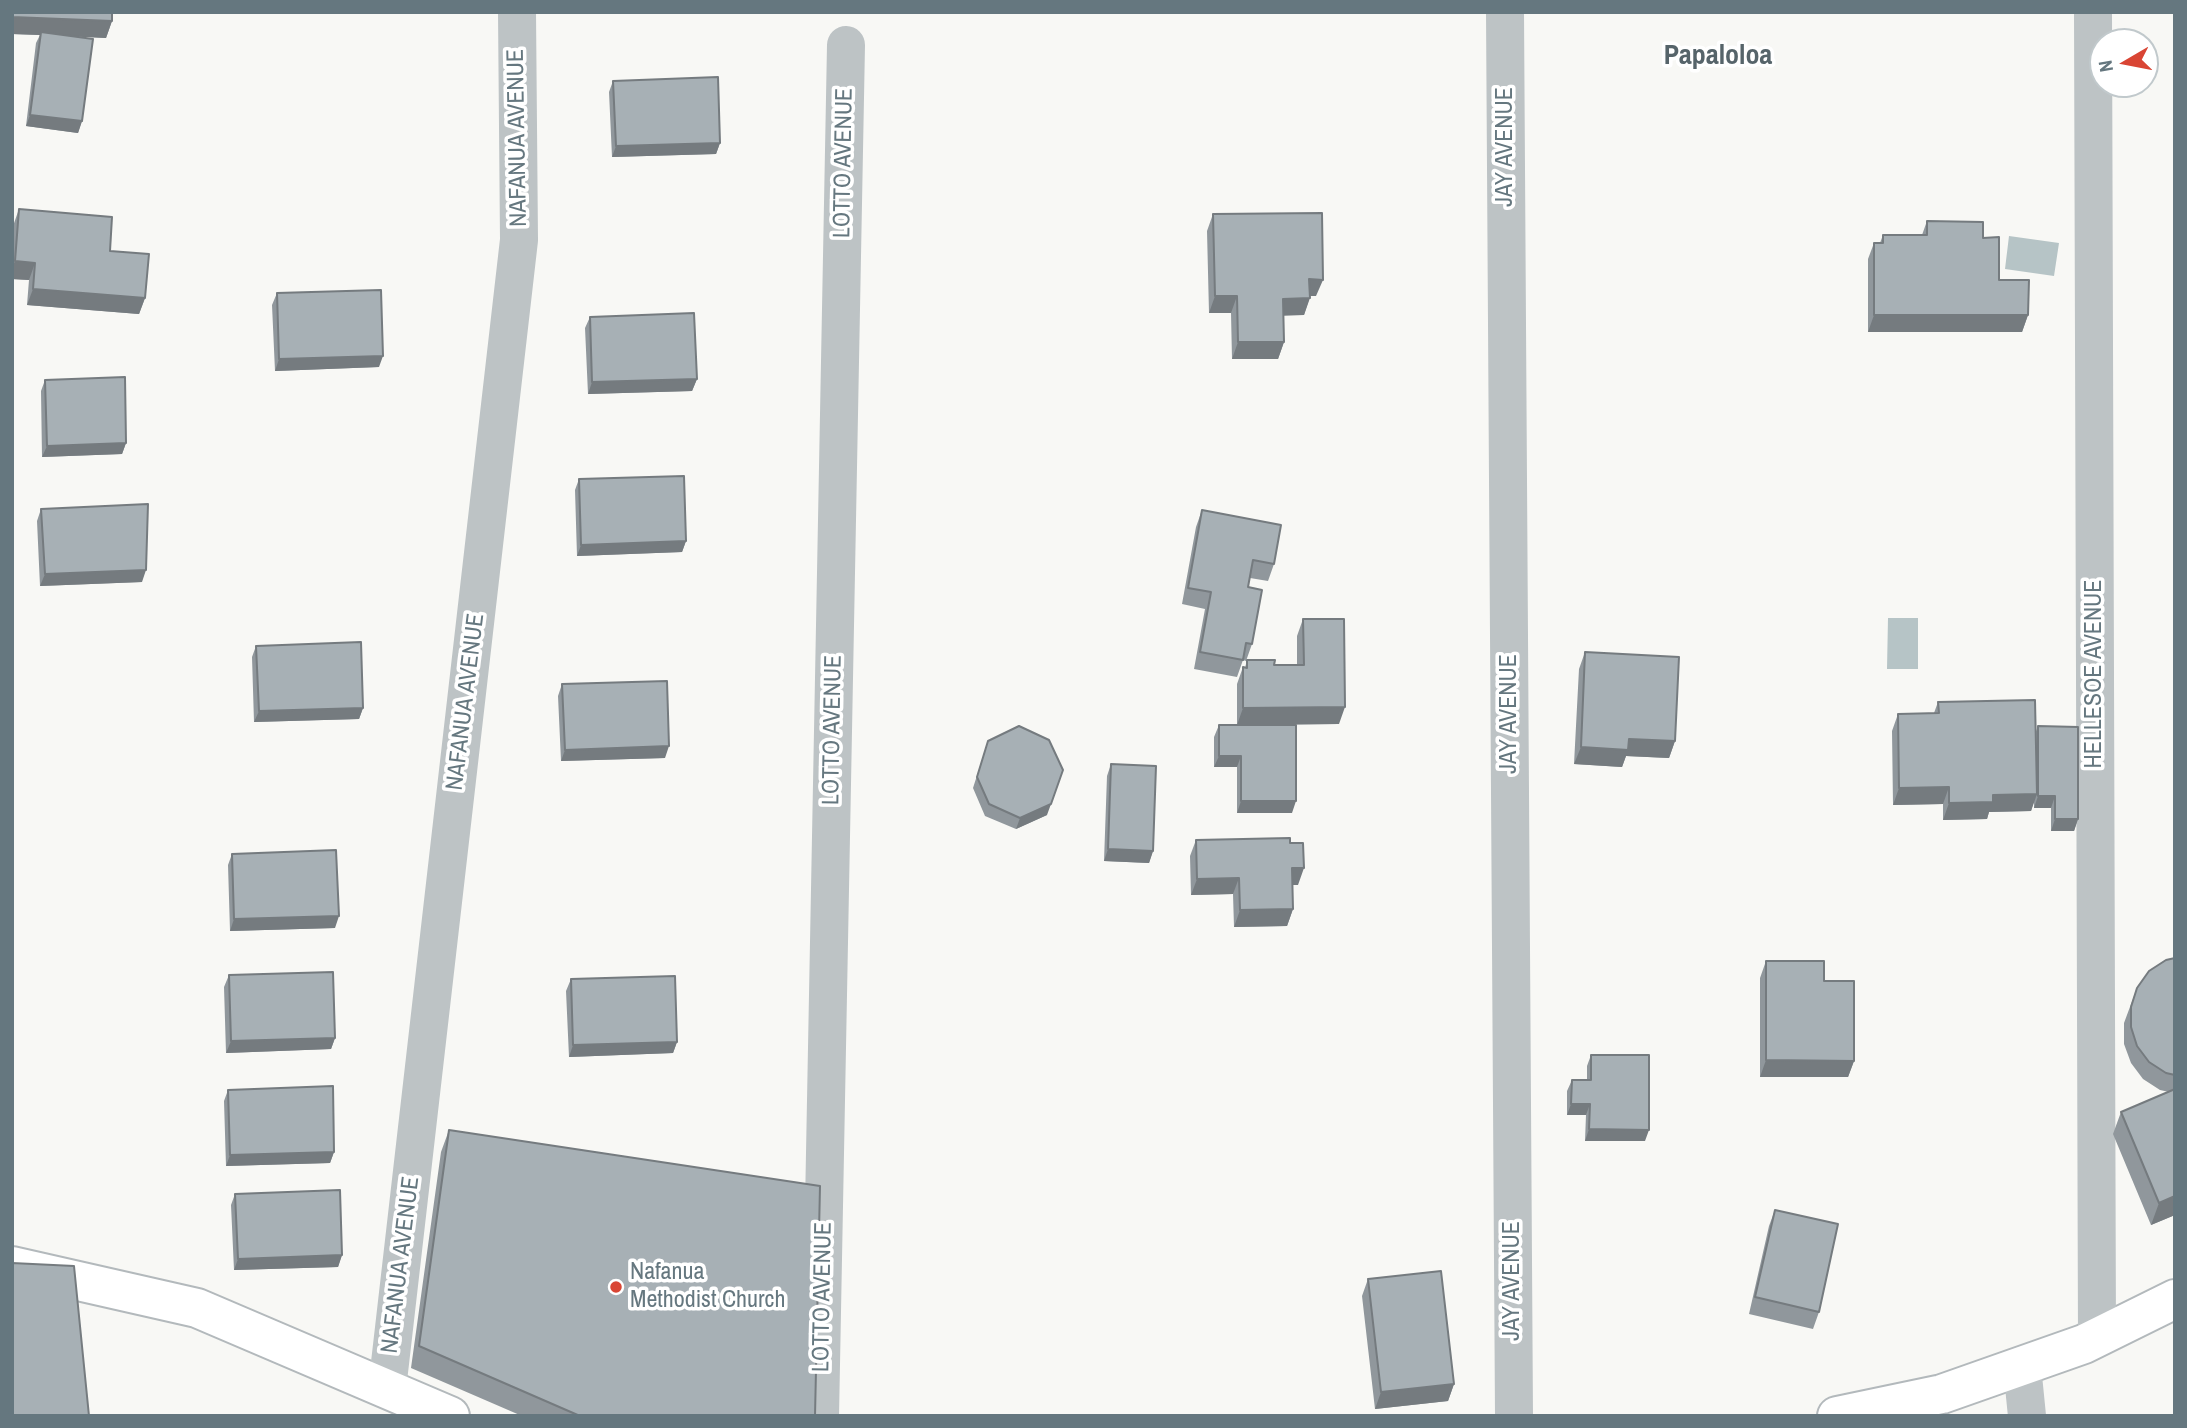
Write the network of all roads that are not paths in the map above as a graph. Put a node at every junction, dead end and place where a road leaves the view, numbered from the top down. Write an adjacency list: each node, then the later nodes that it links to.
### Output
1 (517, 12): 9 (street, NAFANUA AVENUE)
2 (1505, 12): 12 (street, JAY AVENUE)
3 (2093, 12): 7 (street, HELLESOE AVENUE)
4 (846, 45): 11 (street, LOTTO AVENUE)
5 (12, 1266): 9 (main road)
6 (2175, 1299): 7 (main road)
7 (2097, 1336): 8 (main road)
8 (2022, 1366): 13 (main road); 14 (street)
9 (387, 1389): 10 (main road)
10 (450, 1416)
11 (821, 1416)
12 (1514, 1416)
13 (1837, 1416)
14 (2027, 1416)

